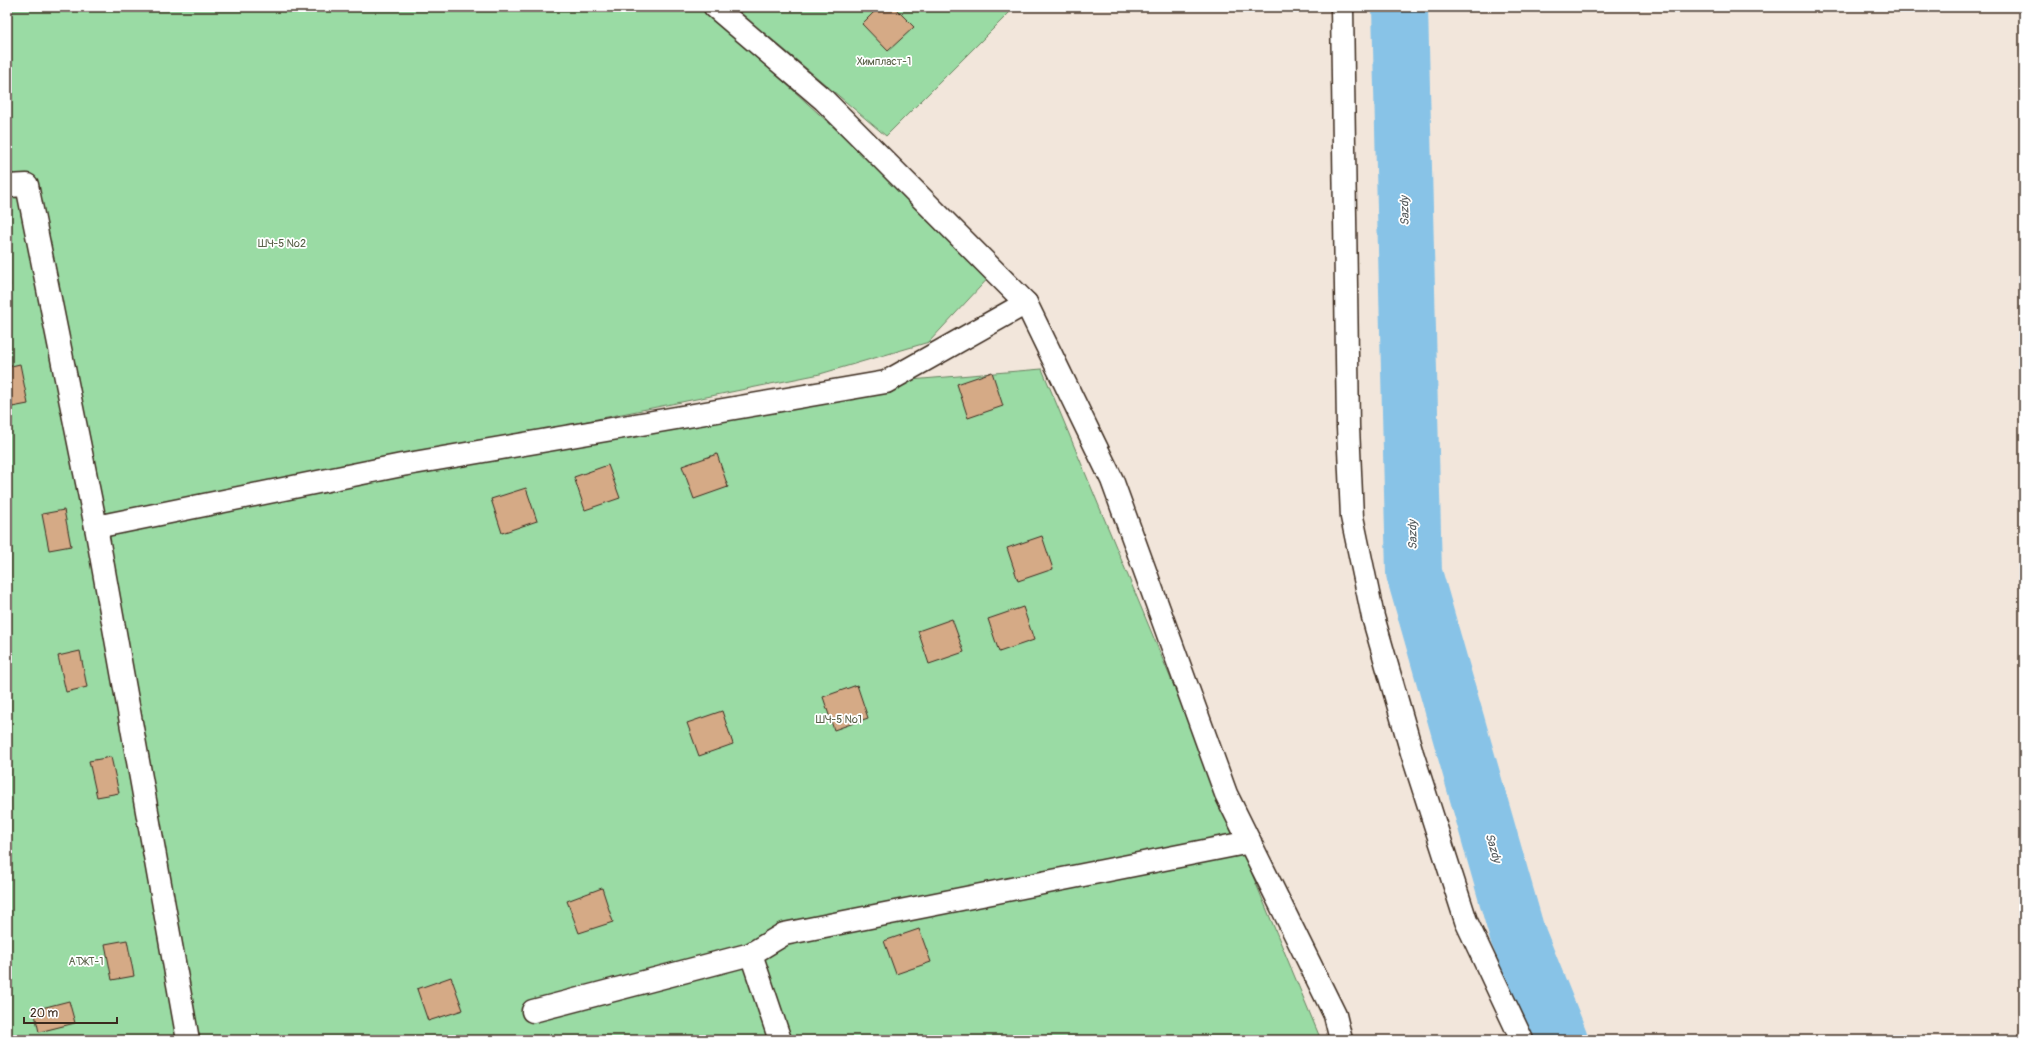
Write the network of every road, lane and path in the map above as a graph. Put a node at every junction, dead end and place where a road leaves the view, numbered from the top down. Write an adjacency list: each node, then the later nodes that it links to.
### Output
1 (715, 7): 4 (street)
2 (1342, 7): 12 (street)
3 (7, 186): 5 (street)
4 (1026, 303): 5 (street); 6 (street)
5 (96, 527): 9 (street)
6 (1250, 842): 7 (street); 11 (street)
7 (751, 954): 8 (street); 10 (street)
8 (533, 1011)
9 (188, 1040)
10 (780, 1040)
11 (1341, 1040)
12 (1522, 1040)

